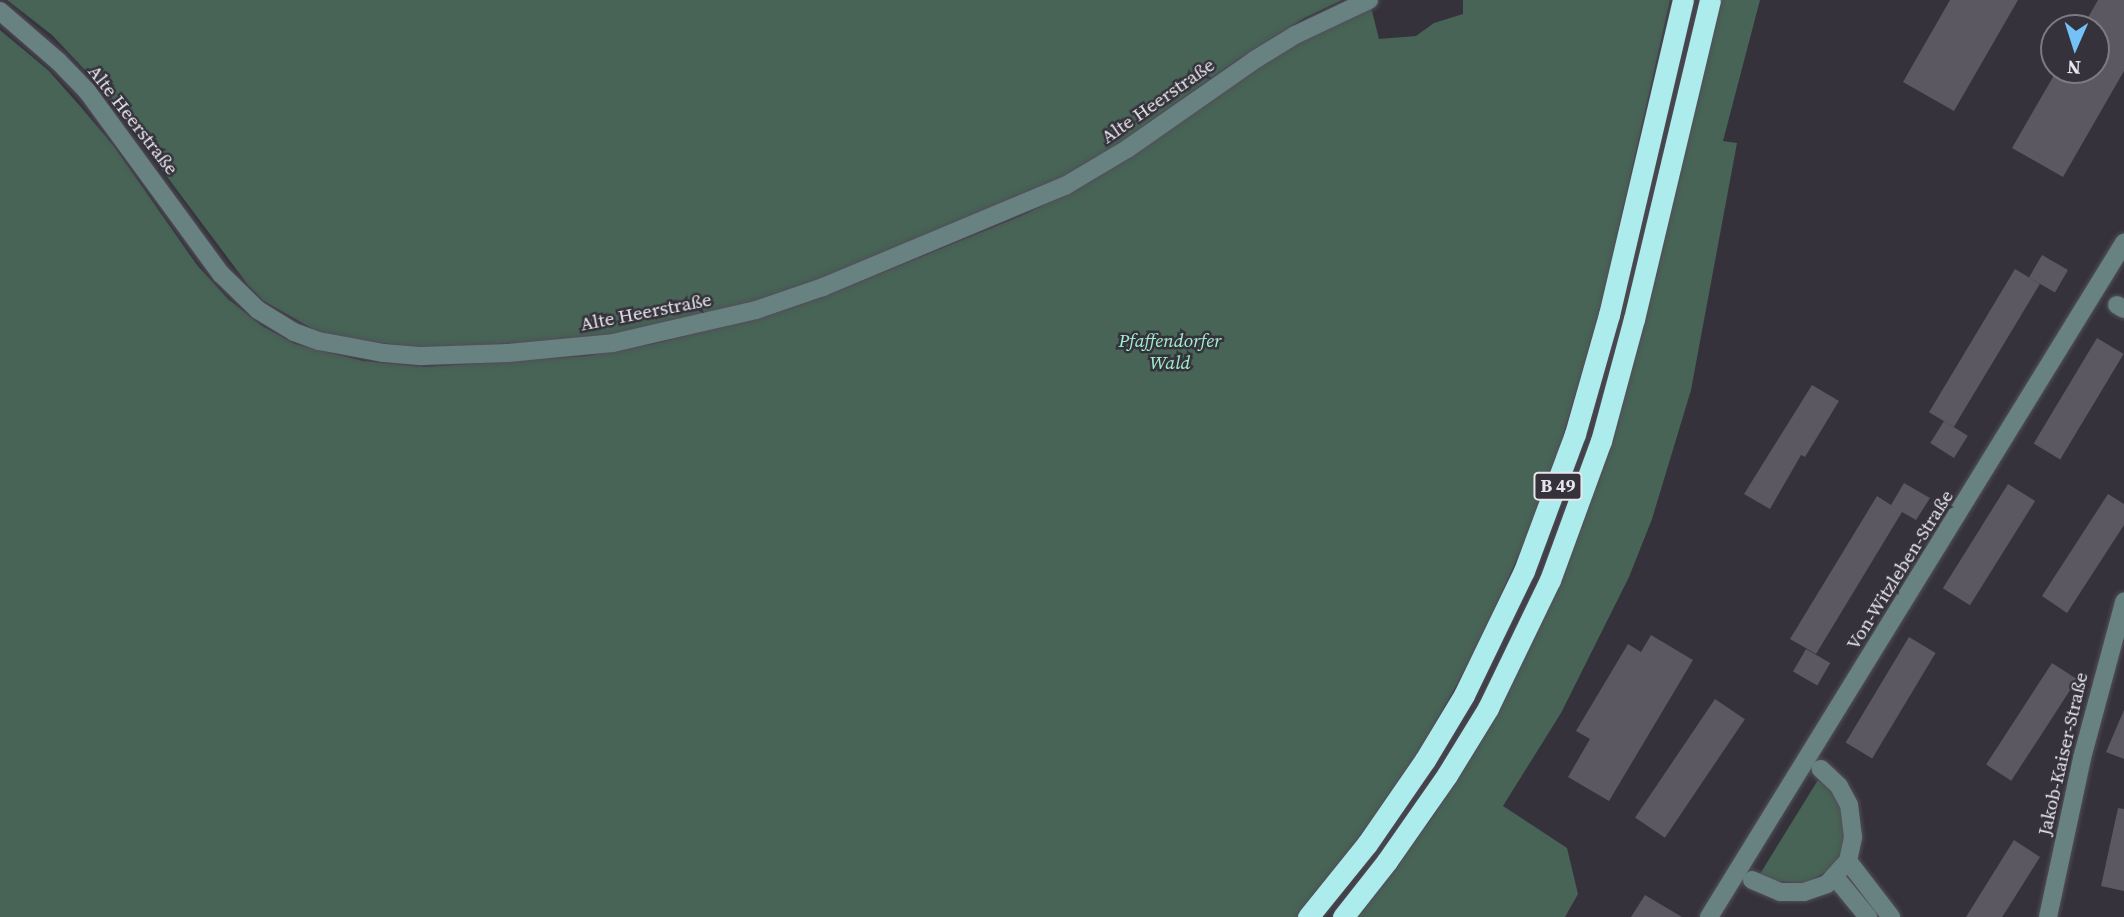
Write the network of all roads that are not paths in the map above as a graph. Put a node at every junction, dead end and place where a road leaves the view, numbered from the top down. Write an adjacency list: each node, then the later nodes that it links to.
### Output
1 (1369, 0): 4 (street, Alte Heerstraße)
2 (1683, 0): 11 (highway, B 49)
3 (1710, 0): 12 (highway, B 49)
4 (0, 11)
5 (2124, 243): 13 (street, Von-Witzleben-Straße)
6 (2124, 603): 16 (street, Jakob-Kaiser-Straße)
7 (1821, 769): 8 (street)
8 (1849, 861): 9 (street); 15 (street)
9 (1835, 877): 10 (street); 14 (street)
10 (1752, 880)
11 (1308, 917)
12 (1343, 917)
13 (1709, 917)
14 (1868, 917)
15 (1891, 917)
16 (2048, 917)

